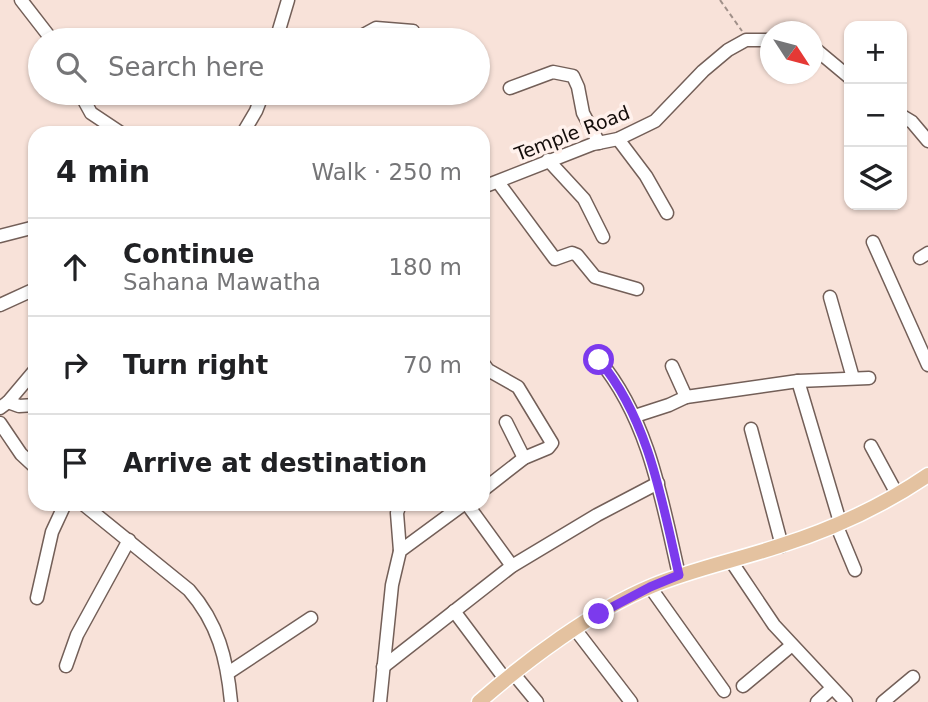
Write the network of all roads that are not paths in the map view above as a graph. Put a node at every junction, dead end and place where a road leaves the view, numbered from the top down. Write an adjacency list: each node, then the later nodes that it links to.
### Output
1 (21, 0): 3 (street)
2 (289, 0): 4 (street)
3 (43, 28)
4 (279, 28)
5 (760, 40): 15 (street, Temple Road)
6 (823, 55): 7 (street)
7 (844, 73)
8 (510, 88): 16 (street)
9 (87, 105): 12 (street)
10 (258, 105): 13 (street)
11 (907, 119): 14 (street)
12 (110, 126)
13 (247, 126)
14 (927, 137)
15 (618, 139): 16 (street, Temple Road); 20 (street)
16 (599, 143): 17 (street, Temple Road)
17 (548, 160): 18 (street, Temple Road); 23 (street)
18 (498, 182): 19 (street, Temple Road); 25 (street)
19 (490, 185)
20 (667, 213)
21 (28, 229): 22 (street)
22 (0, 236)
23 (603, 237)
24 (873, 242): 30 (street)
25 (638, 289)
26 (28, 292): 28 (street)
27 (830, 297): 34 (street)
28 (0, 305)
29 (599, 360): 40 (street)
30 (928, 365)
31 (672, 366): 37 (street)
32 (490, 371): 45 (street)
33 (28, 378): 38 (street)
34 (853, 378): 35 (street); 36 (street)
35 (869, 378)
36 (798, 381): 37 (street); 56 (street)
37 (686, 397): 40 (street)
38 (4, 405): 39 (street)
39 (28, 405)
40 (635, 416): 48 (street)
41 (506, 422): 45 (street)
42 (0, 423): 46 (street)
43 (751, 429): 58 (street)
44 (871, 446): 50 (street)
45 (524, 458): 49 (street)
46 (28, 460)
47 (928, 475): 50 (main road)
48 (658, 483): 61 (street); 63 (street)
49 (490, 485)
50 (897, 494): 56 (main road)
51 (62, 511): 65 (street)
52 (92, 511): 57 (street)
53 (398, 511): 59 (street)
54 (456, 511): 59 (street)
55 (471, 511): 61 (street)
56 (838, 523): 58 (main road); 62 (street)
57 (129, 540): 70 (street); 72 (street)
58 (782, 546): 60 (main road)
59 (400, 551): 71 (street)
60 (731, 561): 63 (main road); 69 (street)
61 (512, 566): 66 (street)
62 (855, 570)
63 (679, 575): 64 (main road)
64 (650, 587): 68 (main road); 77 (street)
65 (37, 598)
66 (454, 611): 71 (street); 73 (street)
67 (311, 618): 72 (street)
68 (575, 629): 73 (main road); 82 (street)
69 (792, 645): 75 (street); 76 (street)
70 (66, 666)
71 (383, 667): 79 (street)
72 (228, 673): 78 (street)
73 (509, 676): 80 (main road); 81 (street)
74 (913, 677): 85 (street)
75 (743, 685)
76 (832, 688): 83 (street); 84 (street)
77 (724, 691)
78 (231, 702)
79 (380, 702)
80 (479, 702)
81 (537, 702)
82 (631, 702)
83 (817, 702)
84 (846, 702)
85 (883, 702)

